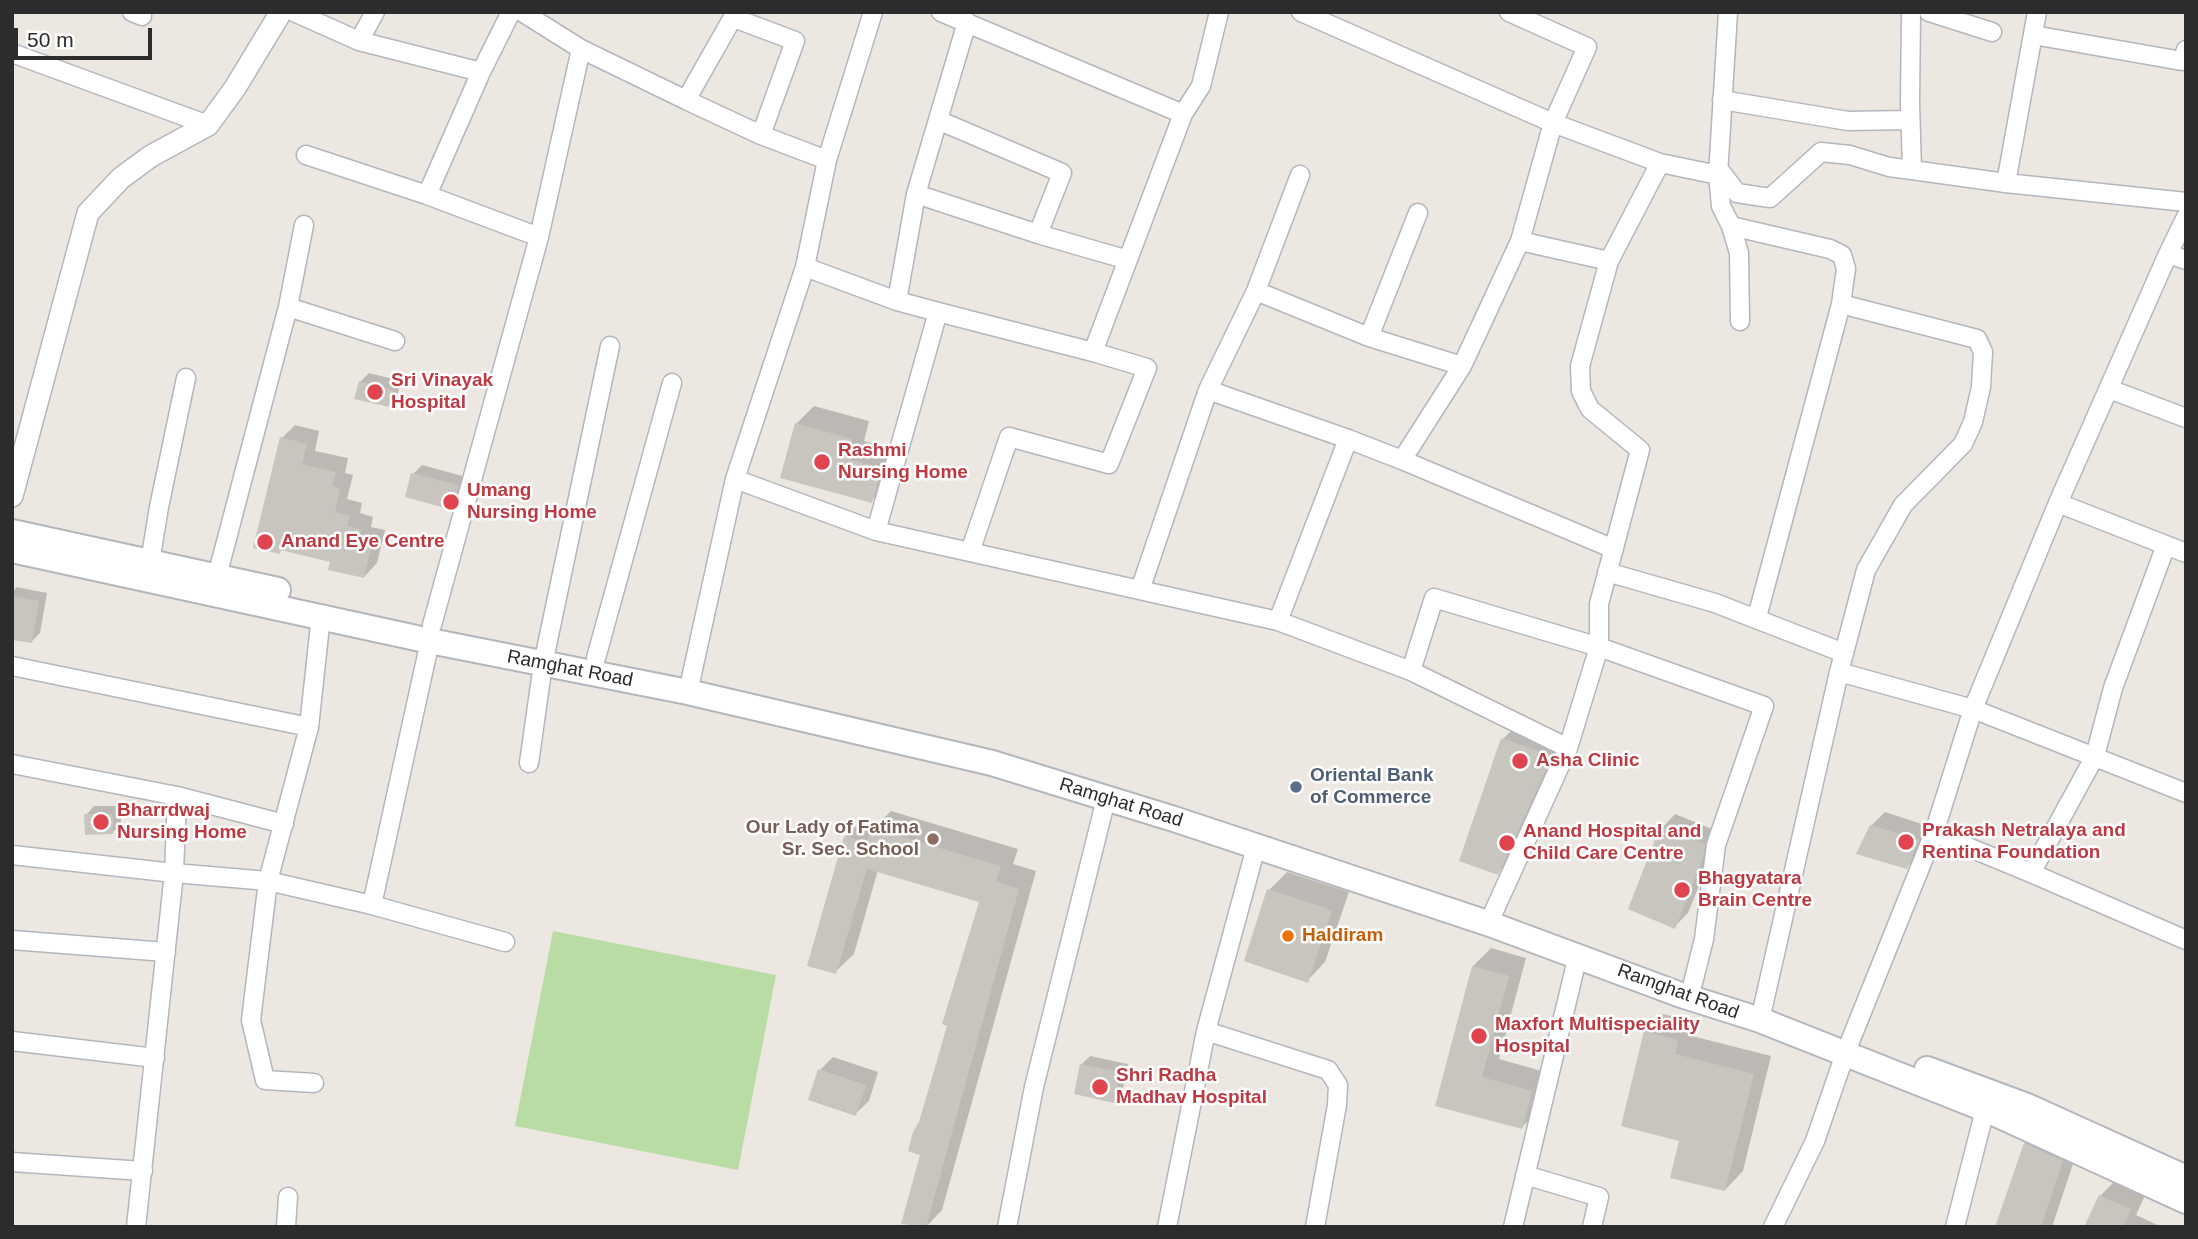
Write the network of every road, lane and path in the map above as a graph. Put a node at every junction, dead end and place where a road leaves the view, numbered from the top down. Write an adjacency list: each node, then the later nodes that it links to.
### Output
1 (281, 12): 30 (street)
2 (294, 12): 19 (street)
3 (375, 12): 19 (street)
4 (511, 12): 23 (street)
5 (522, 12): 20 (street)
6 (873, 12): 33 (street)
7 (940, 12): 16 (street)
8 (1219, 12): 26 (street)
9 (1301, 12): 29 (street)
10 (1509, 12): 29 (street)
11 (1728, 12): 25 (street)
12 (1911, 12): 27 (street)
13 (1929, 12): 17 (street)
14 (2037, 12): 18 (street)
15 (735, 15): 24 (street); 31 (street)
16 (967, 22): 26 (street); 28 (street)
17 (1992, 32)
18 (2033, 35): 21 (street); 38 (street)
19 (359, 41): 23 (street)
20 (581, 49): 24 (street); 47 (street)
21 (2186, 50)
22 (12, 53): 30 (street)
23 (481, 72): 40 (street)
24 (687, 100): 31 (street)
25 (1723, 100): 27 (street); 36 (street)
26 (1183, 114): 50 (street)
27 (1910, 120): 35 (street)
28 (940, 121): 39 (street); 46 (street)
29 (1553, 123): 34 (street); 48 (street)
30 (208, 125): 73 (street)
31 (761, 135): 33 (street)
32 (306, 155): 40 (street)
33 (827, 159): 53 (street)
34 (1660, 163): 36 (street); 52 (street)
35 (1912, 170): 36 (street); 38 (street)
36 (1718, 172): 45 (street)
37 (1300, 175): 54 (street)
38 (2006, 183): 41 (street)
39 (916, 194): 46 (street); 55 (street)
40 (427, 195): 47 (street)
41 (2186, 202)
42 (1418, 213): 60 (street)
43 (2186, 217): 49 (street)
44 (304, 225): 57 (street)
45 (1731, 226): 56 (street); 59 (street)
46 (1038, 234): 50 (street)
47 (539, 237): 89 (street)
48 (1520, 241): 52 (street); 64 (street)
49 (2168, 254): 51 (street); 67 (street)
50 (1128, 260): 63 (street)
51 (2186, 260)
52 (1609, 261): 78 (street)
53 (805, 267): 55 (street); 72 (street)
54 (1256, 291): 60 (street); 68 (street)
55 (897, 301): 58 (street)
56 (1840, 304): 87 (street); 91 (street)
57 (288, 307): 61 (street); 84 (street)
58 (938, 312): 63 (street); 76 (street)
59 (1740, 321)
60 (1369, 337): 64 (street)
61 (395, 341)
62 (610, 346): 92 (street)
63 (1093, 352): 80 (street)
64 (1462, 366): 71 (street)
65 (186, 377): 82 (street)
66 (672, 383): 93 (street)
67 (2109, 389): 69 (street); 74 (street)
68 (1208, 390): 70 (street); 85 (street)
69 (2186, 418)
70 (1348, 439): 71 (street); 88 (street)
71 (1402, 460): 78 (street)
72 (735, 479): 76 (street); 97 (street)
73 (12, 496)
74 (2058, 503): 77 (street); 98 (street)
75 (12, 531): 82 (main road, Ramghat Road)
76 (876, 531): 80 (street)
77 (2166, 545): 81 (street); 101 (street)
78 (1614, 549): 83 (street)
79 (12, 550): 86 (main road, Ramghat Road)
80 (970, 552): 85 (street)
81 (2186, 553)
82 (150, 562): 84 (main road, Ramghat Road)
83 (1606, 572): 87 (street); 90 (street)
84 (217, 576): 89 (main road, Ramghat Road)
85 (1140, 590): 88 (street)
86 (321, 617): 89 (main road, Ramghat Road); 99 (street)
87 (1757, 617): 91 (street)
88 (1278, 621): 95 (street)
89 (431, 633): 92 (main road, Ramghat Road); 114 (street)
90 (1599, 647): 95 (street); 100 (street); 121 (street)
91 (1844, 653): 96 (street)
92 (544, 656): 93 (main road, Ramghat Road); 97 (main road, Ramghat Road); 103 (street)
93 (596, 658): 97 (main road, Ramghat Road)
94 (12, 666): 99 (street)
95 (1411, 671): 100 (street)
96 (1839, 671): 98 (street); 122 (street)
97 (689, 684): 106 (main road, Ramghat Road); 115 (main road, Ramghat Road)
98 (1973, 709): 101 (street); 108 (street)
99 (309, 727): 107 (street)
100 (1568, 748): 115 (street)
101 (2095, 756): 104 (street); 112 (street)
102 (12, 764): 105 (street)
103 (529, 764)
104 (2186, 793)
105 (177, 796): 107 (street); 111 (street)
106 (1105, 799): 109 (main road, Ramghat Road); 136 (street)
107 (284, 824): 113 (street)
108 (1934, 833): 112 (street); 125 (street)
109 (1256, 847): 120 (main road, Ramghat Road); 123 (street)
110 (12, 855): 111 (street)
111 (174, 873): 113 (street); 119 (street)
112 (2031, 873): 117 (street)
113 (268, 881): 114 (street); 127 (street)
114 (372, 905): 118 (street)
115 (1494, 911): 121 (main road, Ramghat Road)
116 (12, 940): 119 (street)
117 (2186, 940)
118 (505, 942)
119 (166, 952): 126 (street)
120 (1578, 955): 122 (main road, Ramghat Road); 131 (street)
121 (1693, 983): 122 (main road, Ramghat Road)
122 (1761, 1013): 125 (main road, Ramghat Road)
123 (1206, 1031): 137 (street); 138 (street)
124 (12, 1041): 126 (street)
125 (1848, 1047): 128 (main road, Ramghat Road); 141 (street)
126 (155, 1058): 130 (street)
127 (314, 1083)
128 (1987, 1100): 132 (main road, Ramghat Road); 142 (street)
129 (12, 1162): 130 (street)
130 (143, 1171): 134 (street)
131 (1525, 1175): 139 (street); 140 (street)
132 (2185, 1193)
133 (288, 1197): 135 (street)
134 (136, 1227)
135 (286, 1227)
136 (1007, 1227)
137 (1167, 1227)
138 (1315, 1227)
139 (1513, 1227)
140 (1592, 1227)
141 (1773, 1227)
142 (1955, 1227)

